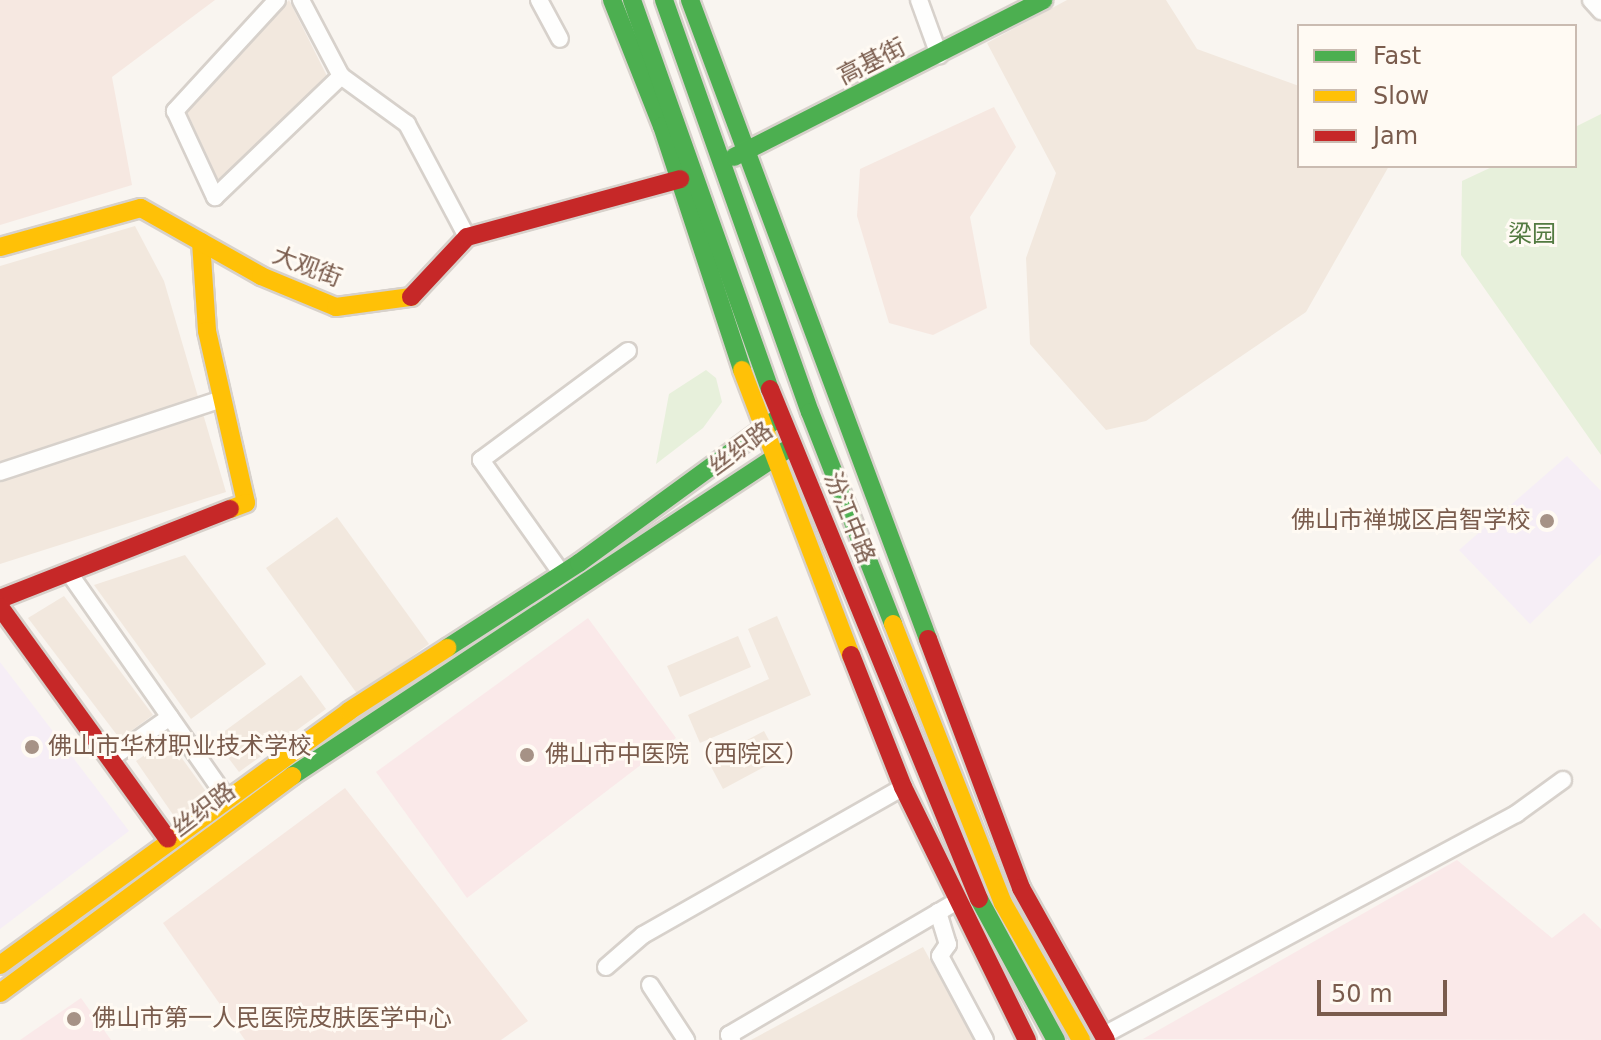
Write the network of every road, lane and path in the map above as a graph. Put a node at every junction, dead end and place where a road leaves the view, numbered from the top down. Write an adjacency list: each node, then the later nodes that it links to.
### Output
1 (277, 0): 14 (street)
2 (301, 0): 14 (street)
3 (539, 0): 12 (street)
4 (612, 0): 17 (main road)
5 (632, 0): 24 (main road, 汾江中路)
6 (664, 0): 16 (main road, 汾江中路)
7 (690, 0): 15 (main road)
8 (919, 0): 13 (street)
9 (1043, 0): 13 (main road, 高基街)
10 (1591, 0): 11 (street)
11 (1601, 11)
12 (560, 39)
13 (939, 55): 15 (main road, 高基街)
14 (341, 76): 18 (street)
15 (746, 154): 16 (main road, 高基街); 44 (main road)
16 (721, 162): 23 (main road, 汾江中路)
17 (680, 179): 18 (main road); 25 (main road)
18 (467, 237): 19 (main road, 大观街)
19 (201, 242): 20 (main road, 大观街); 22 (main road)
20 (0, 247)
21 (628, 351): 29 (street)
22 (222, 399): 27 (street); 28 (main road)
23 (810, 412): 24 (main road, 丝织路); 26 (main road, 丝织路); 50 (main road, 汾江中路)
24 (781, 417): 25 (main road, 丝织路); 26 (main road, 汾江中路)
25 (761, 428): 26 (main road); 29 (main road, 丝织路)
26 (783, 459): 35 (main road); 43 (main road, 丝织路); 49 (main road, 汾江中路)
27 (0, 472)
28 (69, 573): 30 (main road); 32 (street)
29 (562, 574): 36 (main road, 丝织路)
30 (0, 599)
31 (0, 607): 33 (main road)
32 (170, 717): 33 (street); 36 (street)
33 (110, 759): 37 (main road)
34 (1563, 780): 44 (street)
35 (903, 787): 38 (main road); 41 (street)
36 (226, 797): 37 (main road, 丝织路)
37 (168, 839): 40 (main road, 丝织路)
38 (956, 902): 39 (street); 48 (main road)
39 (938, 912): 46 (street); 47 (street)
40 (0, 965)
41 (606, 967)
42 (650, 985): 45 (street)
43 (0, 993)
44 (1105, 1038)
45 (686, 1040)
46 (732, 1040)
47 (985, 1040)
48 (1027, 1040)
49 (1056, 1040)
50 (1081, 1040)

